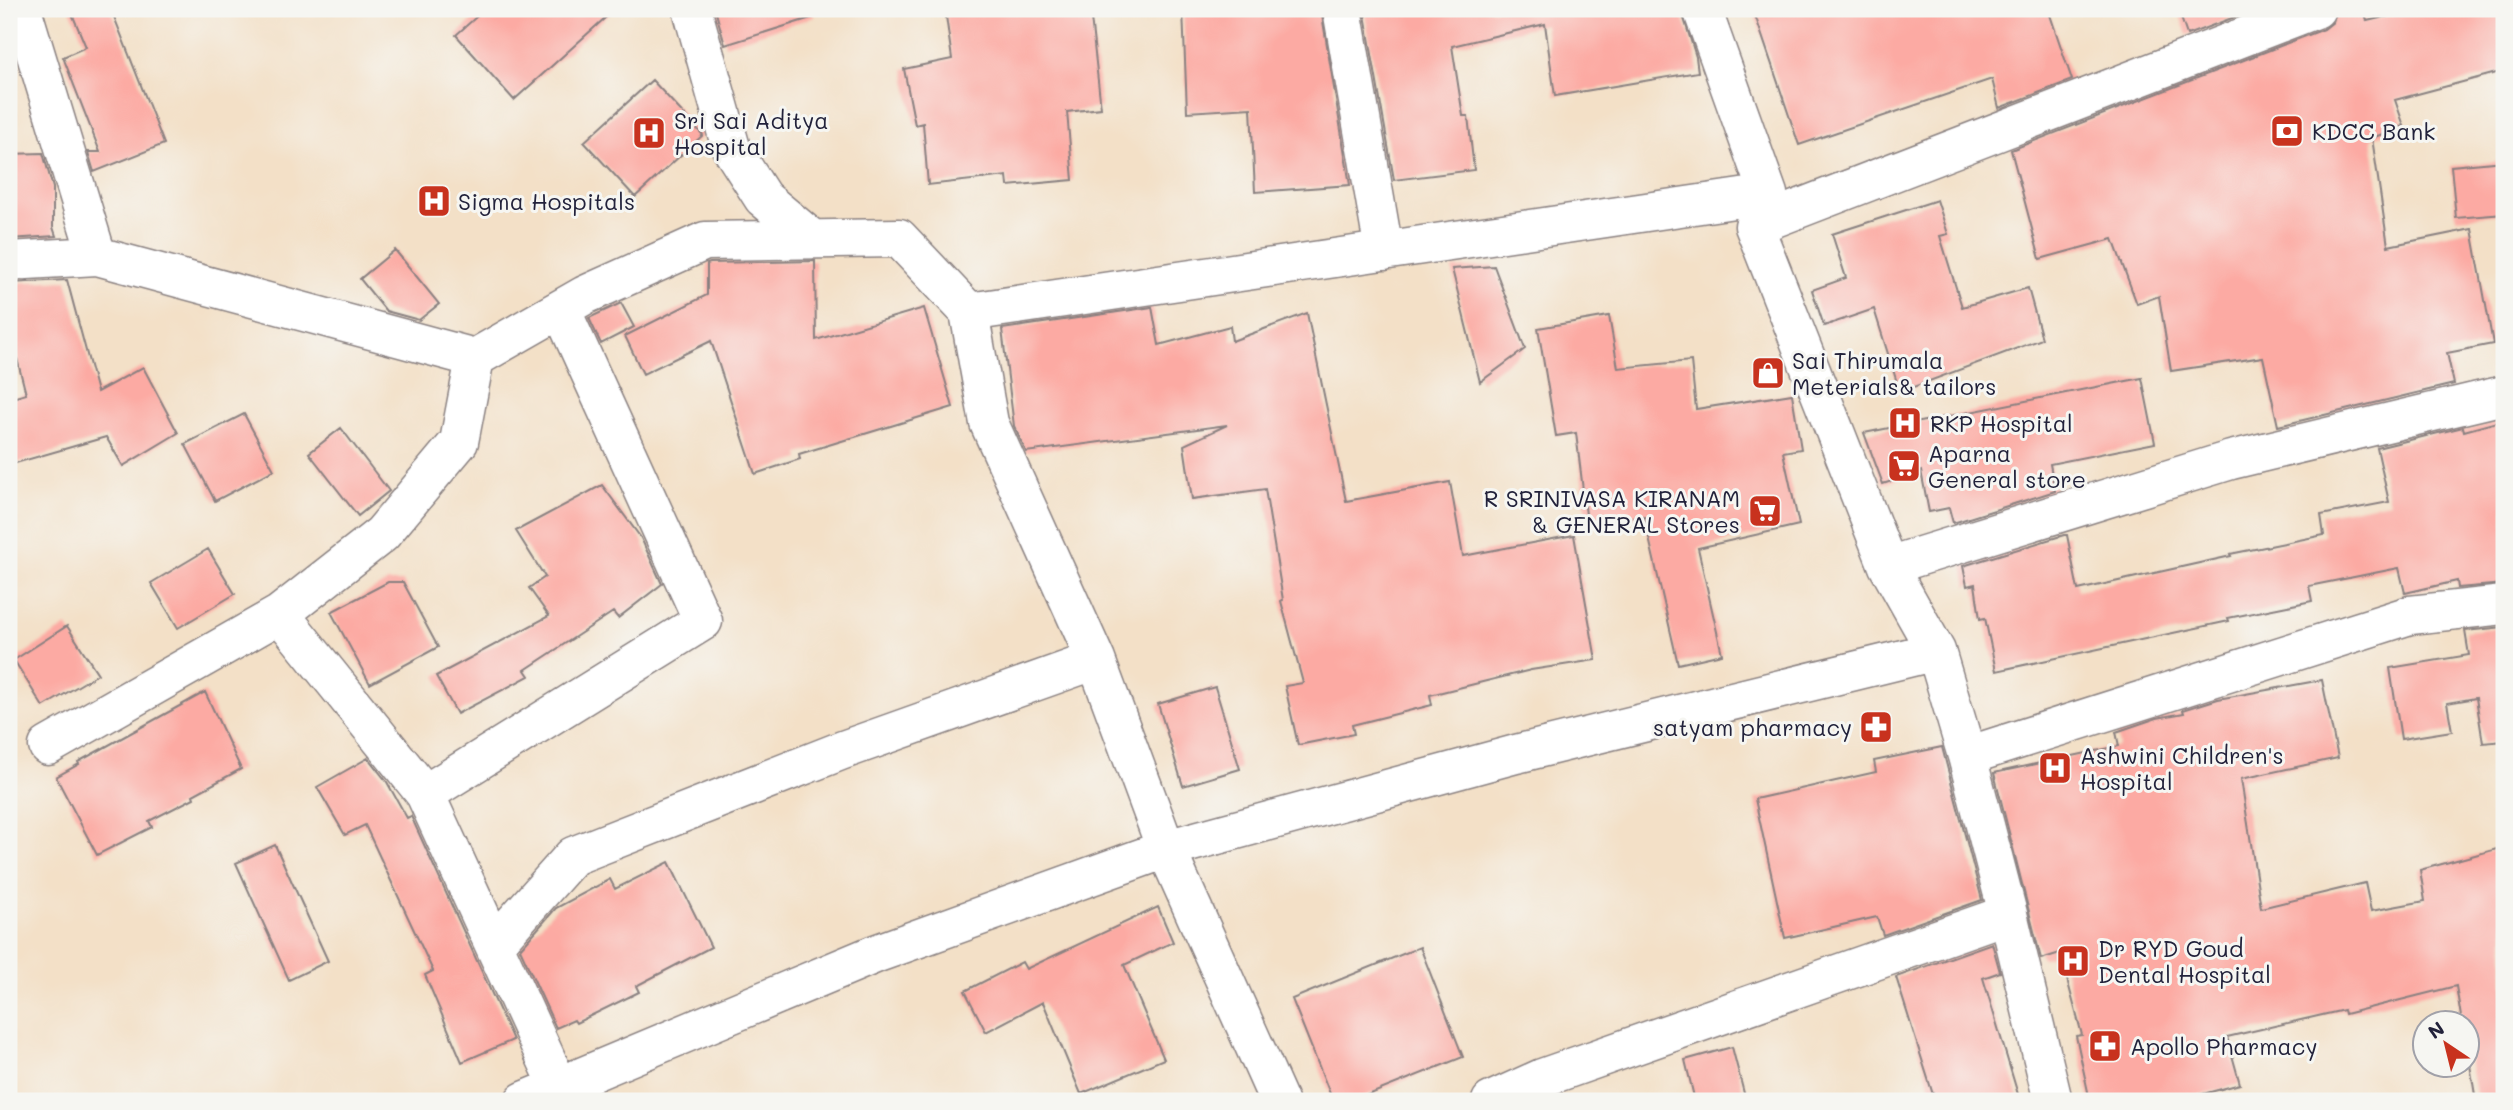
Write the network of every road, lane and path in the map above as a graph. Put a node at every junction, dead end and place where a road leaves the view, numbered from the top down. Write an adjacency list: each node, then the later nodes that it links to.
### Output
1 (22, 9): 9 (street)
2 (692, 9): 7 (street)
3 (1342, 9): 8 (street)
4 (1702, 9): 6 (street)
5 (2316, 9): 6 (street)
6 (1761, 210): 8 (street); 15 (street)
7 (812, 239): 11 (street); 12 (street)
8 (1384, 251): 12 (street)
9 (97, 256): 10 (street); 13 (street)
10 (9, 261)
11 (561, 309): 13 (street); 22 (street)
12 (969, 312): 19 (street)
13 (475, 358): 17 (street)
14 (2504, 394): 15 (street)
15 (1888, 566): 18 (street)
16 (2504, 605): 21 (street)
17 (280, 614): 20 (street); 22 (street)
18 (1936, 651): 21 (street); 23 (street)
19 (1096, 660): 23 (street); 25 (street)
20 (48, 746)
21 (1967, 756): 24 (street)
22 (425, 793): 25 (street)
23 (1166, 849): 26 (street); 28 (street)
24 (2008, 914): 29 (street); 30 (street)
25 (494, 945): 26 (street)
26 (559, 1087): 27 (street)
27 (524, 1101)
28 (1279, 1101)
29 (1491, 1101)
30 (2053, 1101)

